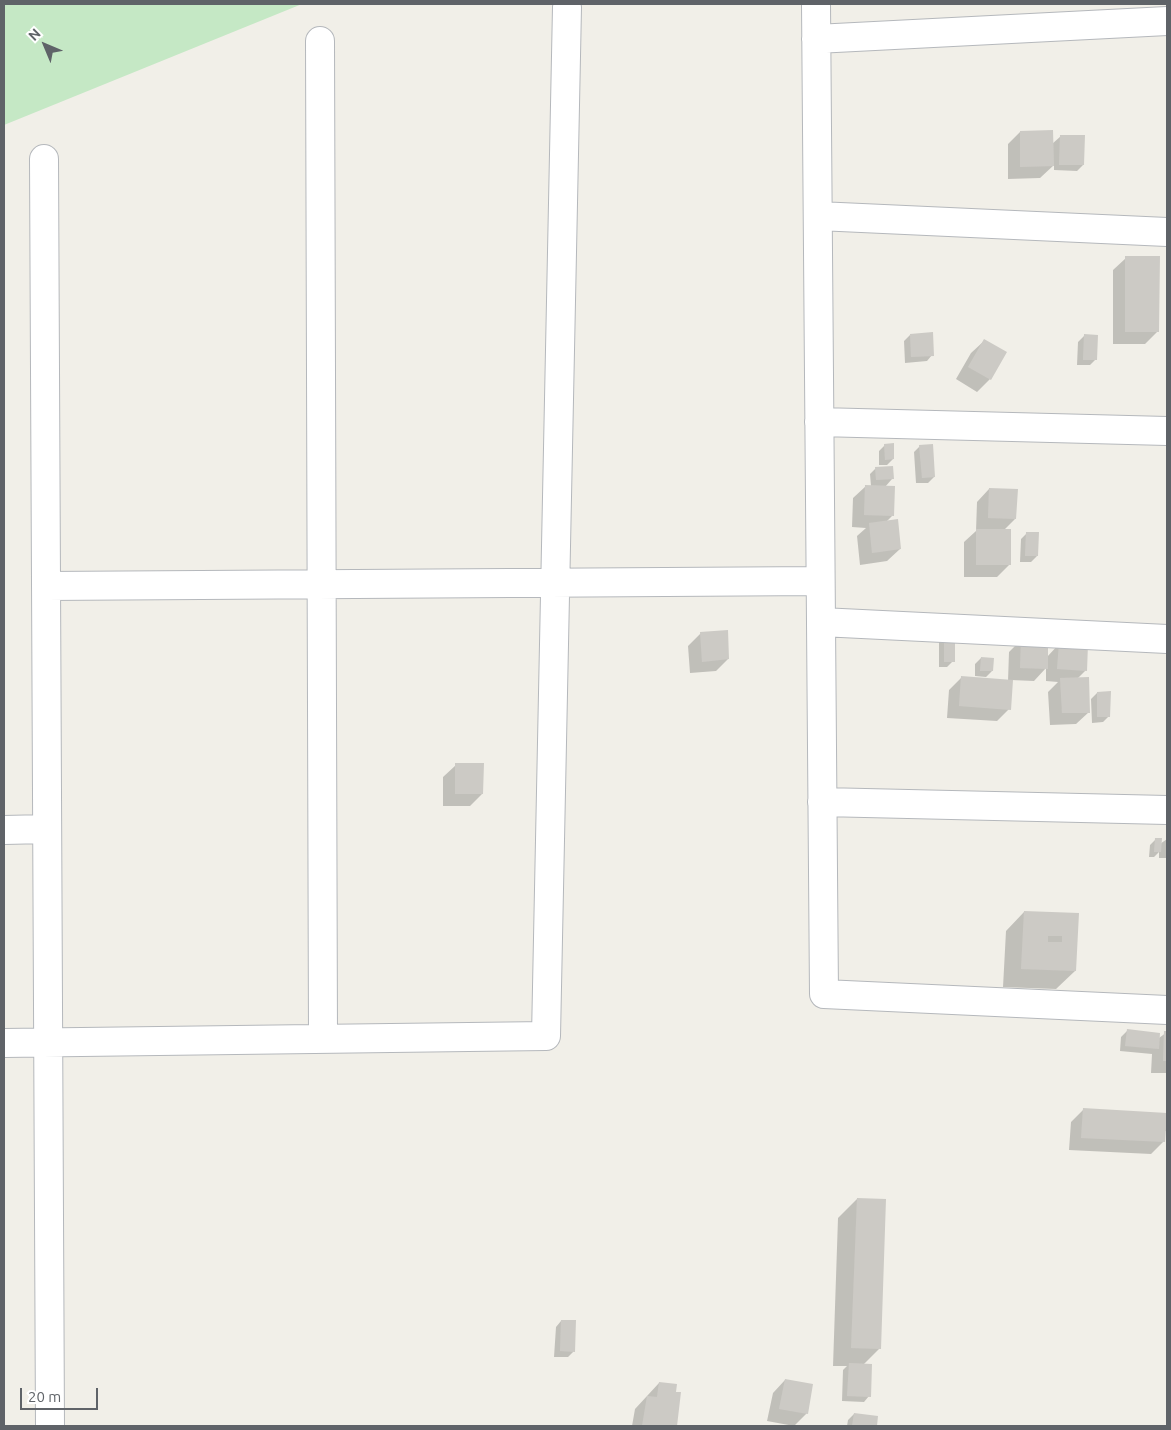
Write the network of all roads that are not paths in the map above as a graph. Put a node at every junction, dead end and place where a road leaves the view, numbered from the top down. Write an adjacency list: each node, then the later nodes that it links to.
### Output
1 (816, 4): 4 (street)
2 (567, 7): 12 (street)
3 (1167, 21): 4 (street)
4 (816, 39): 7 (street)
5 (320, 42): 13 (street)
6 (44, 159): 14 (street)
7 (818, 216): 8 (street); 9 (street)
8 (1167, 232)
9 (819, 422): 10 (street); 11 (street)
10 (1167, 432)
11 (820, 581): 12 (street); 15 (street)
12 (554, 583): 13 (street); 22 (street)
13 (322, 584): 14 (street); 22 (street)
14 (46, 586): 19 (street)
15 (821, 622): 16 (street); 17 (street)
16 (1167, 639)
17 (822, 802): 18 (street); 21 (street)
18 (1167, 810)
19 (47, 829): 20 (street); 23 (street)
20 (4, 830)
21 (1167, 1010)
22 (323, 1039): 23 (street)
23 (48, 1042): 24 (street); 25 (street)
24 (4, 1043)
25 (50, 1426)

